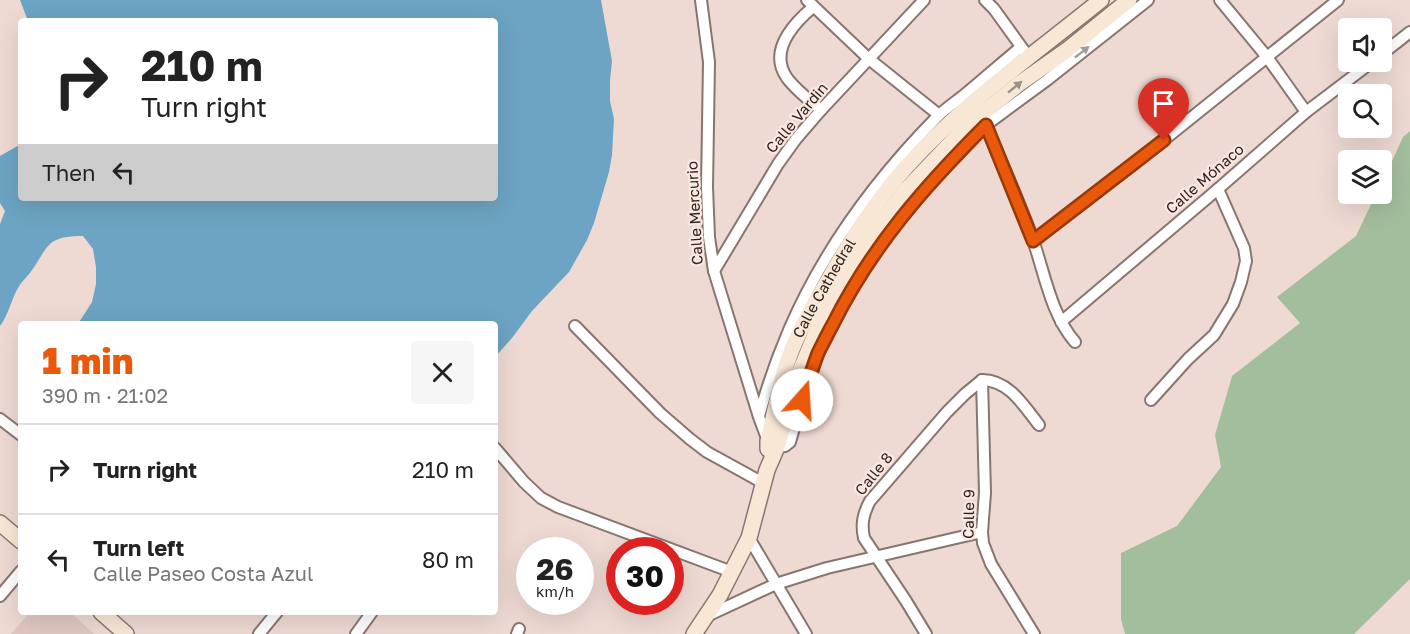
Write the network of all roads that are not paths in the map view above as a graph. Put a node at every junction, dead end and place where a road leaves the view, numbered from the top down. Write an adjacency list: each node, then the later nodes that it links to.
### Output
1 (701, 0): 22 (street, Calle Mercurio)
2 (924, 0): 14 (street, Calle Vardin)
3 (985, 0): 12 (street)
4 (1101, 0): 12 (street)
5 (1129, 0): 18 (street, one-way to 5)
6 (1148, 0): 18 (street, one-way to 6)
7 (1220, 0): 13 (street)
8 (1338, 0): 13 (street)
9 (810, 3): 14 (street); 16 (street)
10 (1410, 32): 11 (street)
11 (1392, 46)
12 (1026, 52): 18 (street); 19 (street)
13 (1267, 57): 17 (street); 21 (street)
14 (869, 59): 16 (street, Calle Vardin); 19 (street)
15 (1359, 72): 17 (street, Calle Mónaco)
16 (821, 110): 22 (street, Calle Vardin)
17 (1306, 112): 20 (street, Calle Mónaco)
18 (980, 114): 21 (street); 32 (street, Calle Cathedral); 32 (street); 32 (street, Calle Cathedral)
19 (939, 115): 28 (street)
20 (1218, 189): 23 (street, Calle Mónaco); 27 (street)
21 (1033, 241): 23 (street)
22 (714, 271): 28 (street, Calle Mercurio)
23 (1061, 322): 25 (street)
24 (575, 326): 34 (street)
25 (1075, 342)
26 (982, 380): 30 (street); 36 (street, Calle 9); 39 (street, Calle 8)
27 (1151, 400)
28 (759, 417): 32 (street, Calle Mercurio)
29 (0, 419): 31 (street)
30 (1039, 425)
31 (18, 433)
32 (772, 444): 34 (street, Calle Cathedral)
33 (498, 452): 40 (street)
34 (765, 476): 38 (street, Calle Cathedral)
35 (0, 523): 37 (street)
36 (982, 532): 39 (street); 54 (street, Calle 9)
37 (18, 538)
38 (749, 538): 40 (street, Calle Cathedral); 42 (street)
39 (875, 556): 42 (street); 53 (street, Calle 8)
40 (732, 572): 47 (street, Calle Cathedral)
41 (18, 575): 43 (street)
42 (776, 584): 47 (street); 52 (street)
43 (0, 596)
44 (104, 615): 48 (street)
45 (275, 615): 49 (street)
46 (370, 615): 50 (street)
47 (706, 616): 51 (street, Calle Cathedral)
48 (126, 634)
49 (259, 634)
50 (356, 634)
51 (694, 634)
52 (806, 634)
53 (926, 634)
54 (1034, 634)

